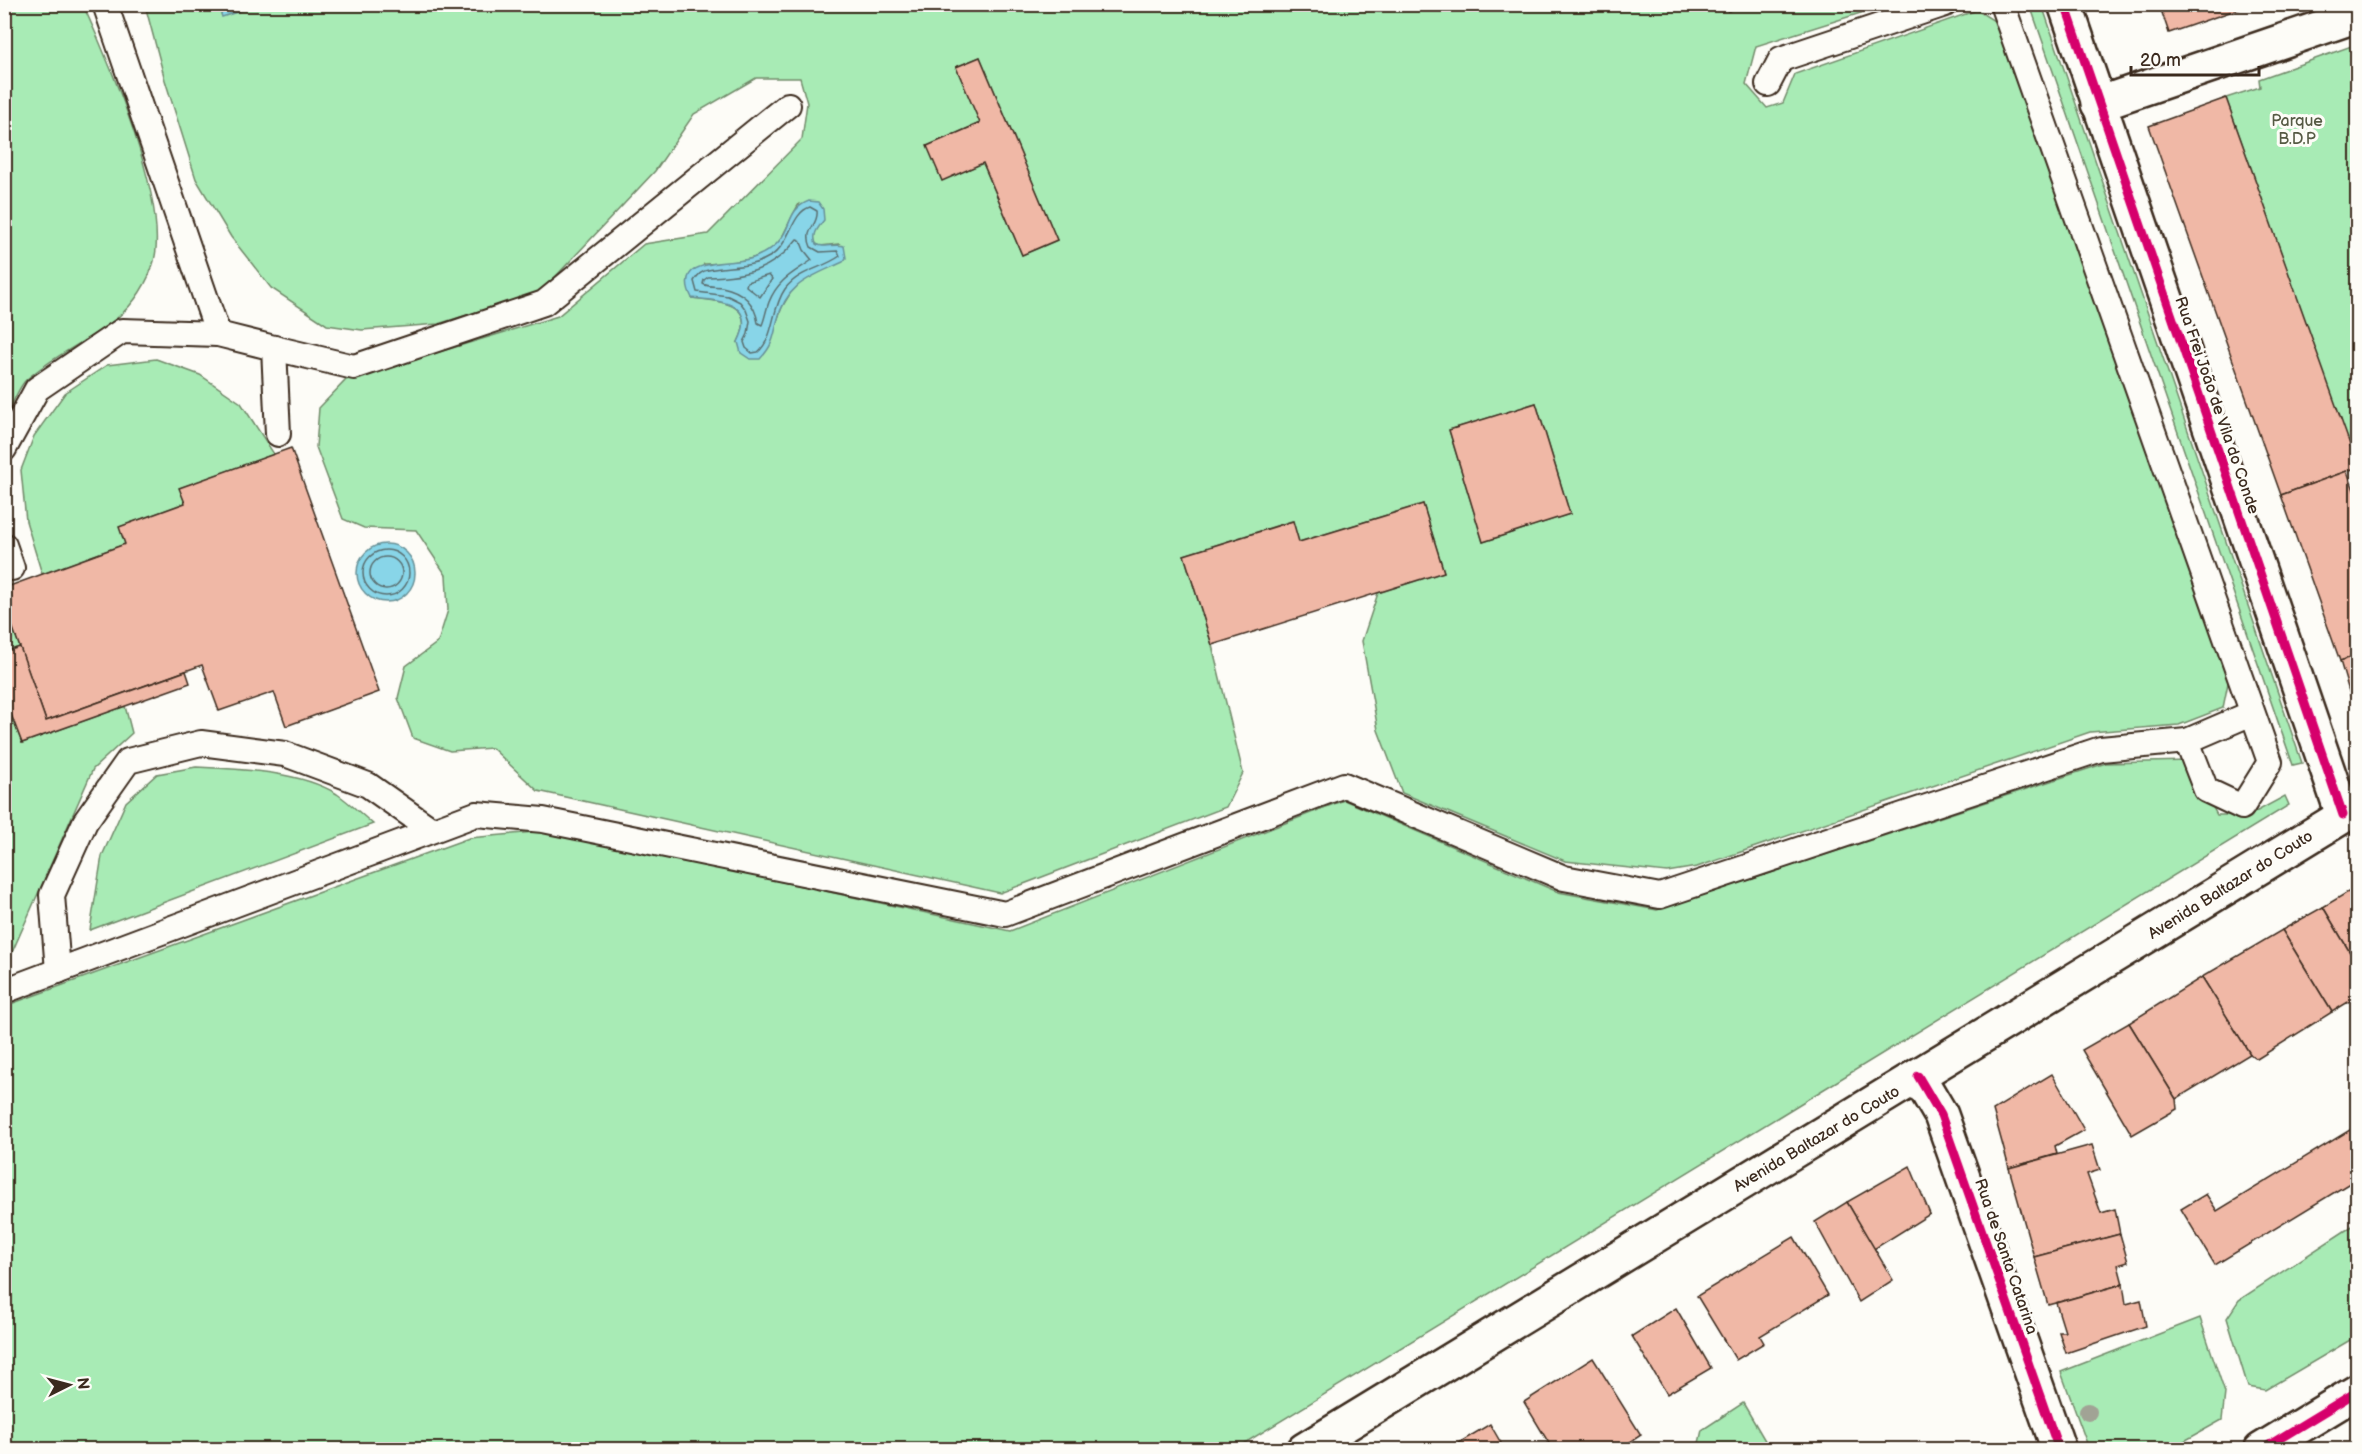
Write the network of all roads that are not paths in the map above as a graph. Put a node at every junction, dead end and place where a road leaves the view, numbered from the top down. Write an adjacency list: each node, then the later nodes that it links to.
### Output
1 (105, 4): 9 (lane)
2 (1945, 4): 6 (lane)
3 (2002, 4): 15 (lane)
4 (2065, 4): 7 (street, Rua Frei João de Vila do Conde)
5 (2358, 15): 7 (street)
6 (1768, 84)
7 (2098, 104): 17 (street, Rua Frei João de Vila do Conde)
8 (788, 105): 10 (lane)
9 (218, 334): 10 (lane); 12 (lane)
10 (274, 348): 11 (lane)
11 (278, 434)
12 (4, 449)
13 (4, 545): 14 (lane)
14 (12, 568)
15 (2252, 713): 16 (lane); 16 (lane)
16 (2187, 741): 18 (lane)
17 (2350, 811): 21 (street, Avenida Baltazar do Couto)
18 (432, 830): 19 (lane); 19 (lane)
19 (58, 971): 20 (lane)
20 (4, 991)
21 (1918, 1076): 23 (street, Avenida Baltazar do Couto); 24 (street, Rua de Santa Catarina)
22 (2358, 1391): 25 (street)
23 (1304, 1449)
24 (2059, 1449)
25 (2261, 1449)

